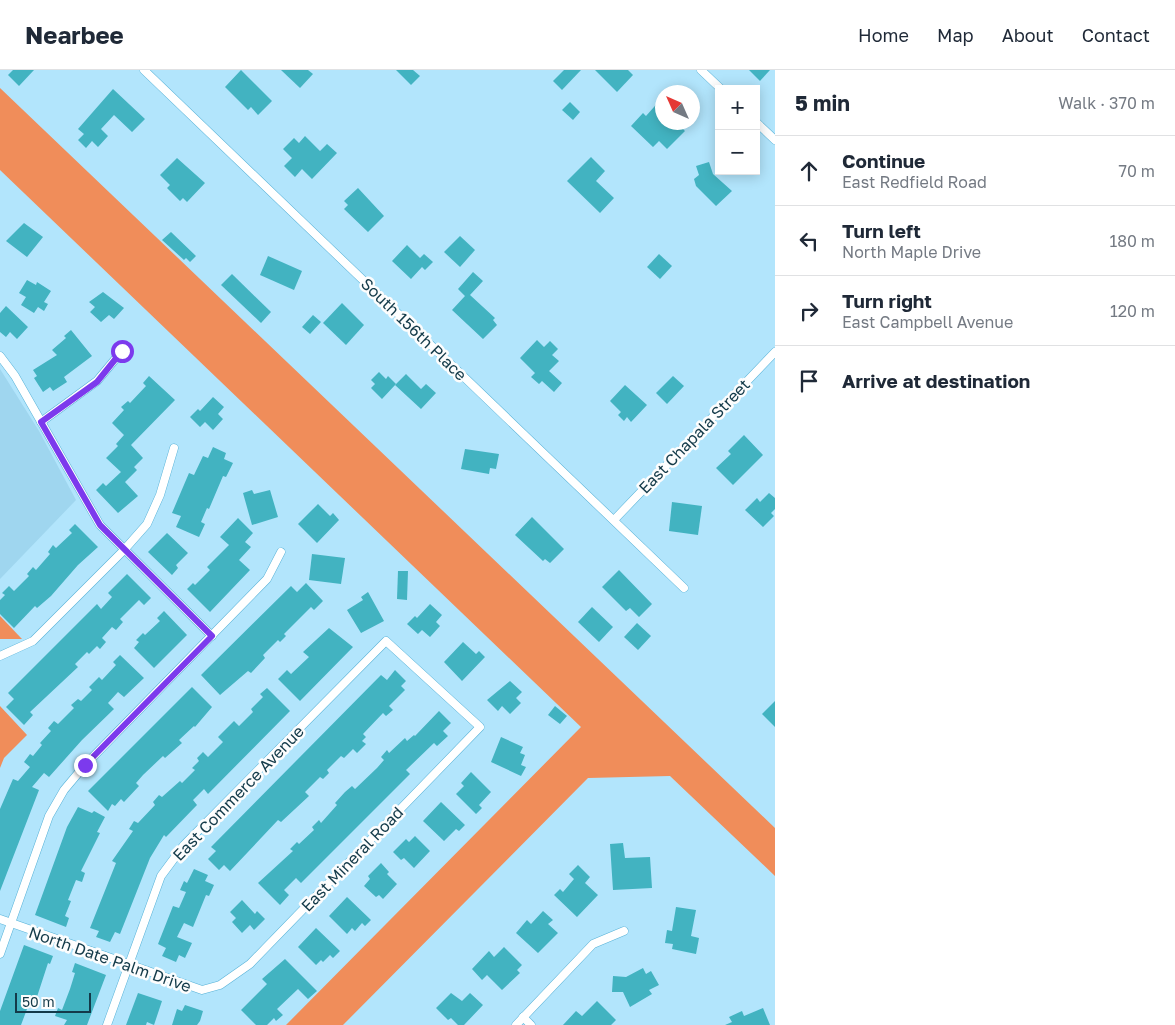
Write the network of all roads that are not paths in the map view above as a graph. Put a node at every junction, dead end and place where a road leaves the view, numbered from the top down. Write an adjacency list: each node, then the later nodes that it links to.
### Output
1 (144, 70): 11 (street, South 156th Place)
2 (701, 70): 3 (street)
3 (717, 85)
4 (760, 126): 5 (street)
5 (775, 140)
6 (122, 351): 9 (street)
7 (775, 352): 11 (street, East Chapala Street)
8 (0, 356): 9 (street)
9 (41, 422): 12 (street)
10 (174, 448): 12 (street)
11 (614, 520): 14 (street, South 156th Place)
12 (124, 550): 15 (street); 17 (street)
13 (281, 552): 15 (street)
14 (684, 588)
15 (212, 636): 19 (street)
16 (386, 641): 22 (street, East Commerce Avenue); 23 (street, East Mineral Road)
17 (0, 656)
18 (0, 920): 19 (street, North Date Palm Drive)
19 (11, 925): 21 (street); 22 (street, North Date Palm Drive)
20 (624, 931): 24 (street)
21 (0, 954)
22 (129, 966): 23 (street, North Date Palm Drive); 25 (street, East Commerce Avenue)
23 (220, 985)
24 (524, 1017): 26 (street); 27 (street)
25 (108, 1025)
26 (516, 1025)
27 (532, 1025)

